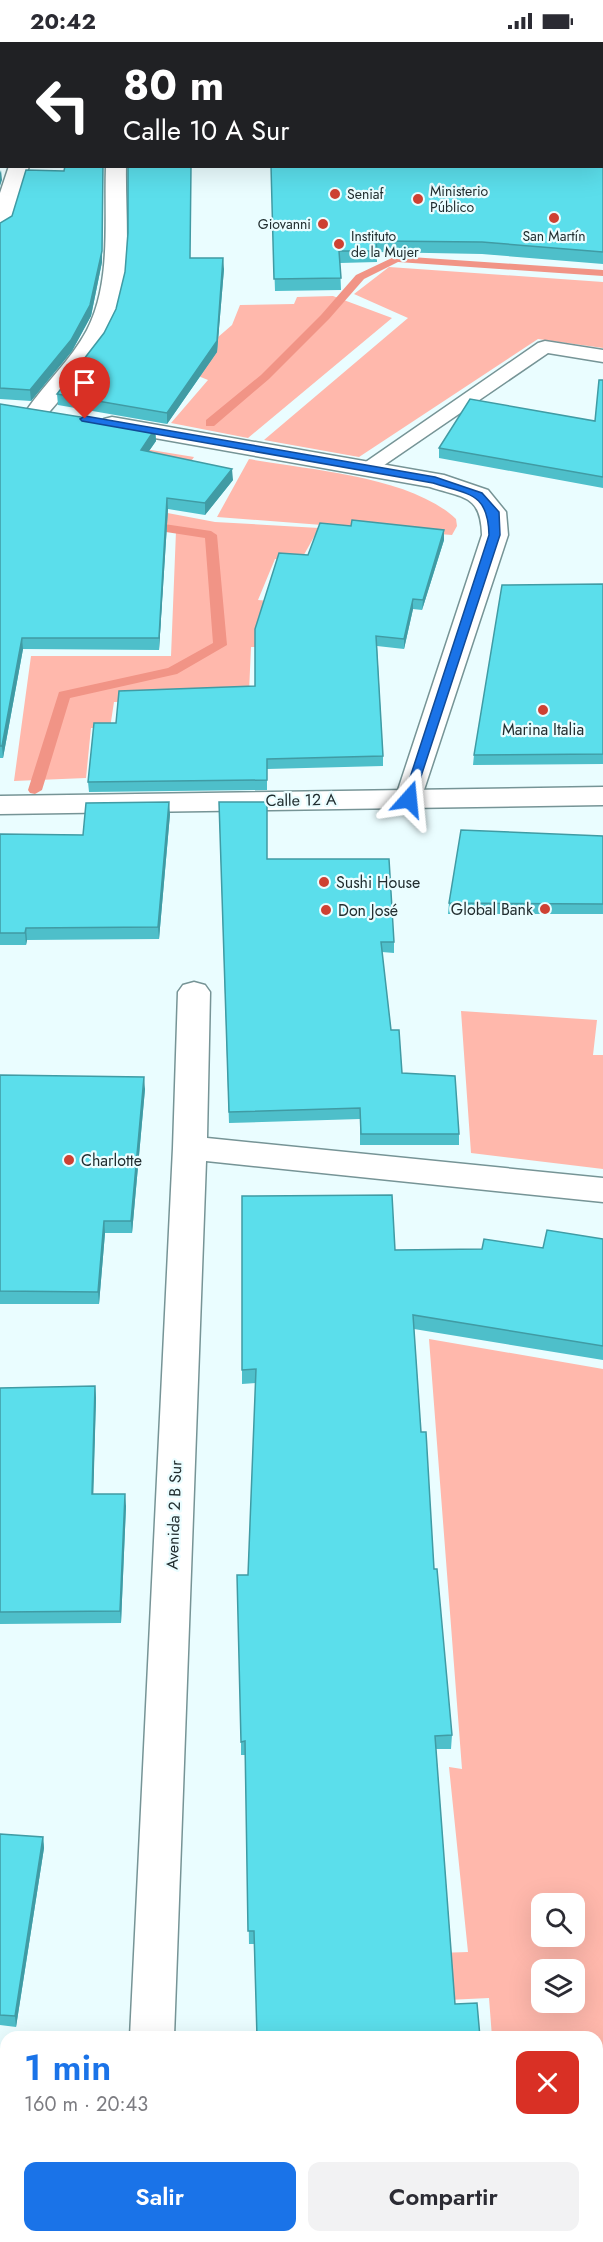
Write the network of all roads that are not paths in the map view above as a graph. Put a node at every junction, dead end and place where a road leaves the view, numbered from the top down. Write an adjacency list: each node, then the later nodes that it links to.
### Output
1 (18, 168): 3 (street)
2 (116, 168): 5 (street)
3 (0, 226)
4 (603, 356): 5 (lane)
5 (367, 468): 7 (street)
6 (603, 796): 7 (street, Calle 12 A)
7 (409, 799): 8 (street, Calle 12 A)
8 (0, 805)
9 (194, 992): 10 (street, Avenida 2 B Sur)
10 (190, 1148): 11 (street); 12 (street, Avenida 2 B Sur)
11 (603, 1190)
12 (152, 2031)

